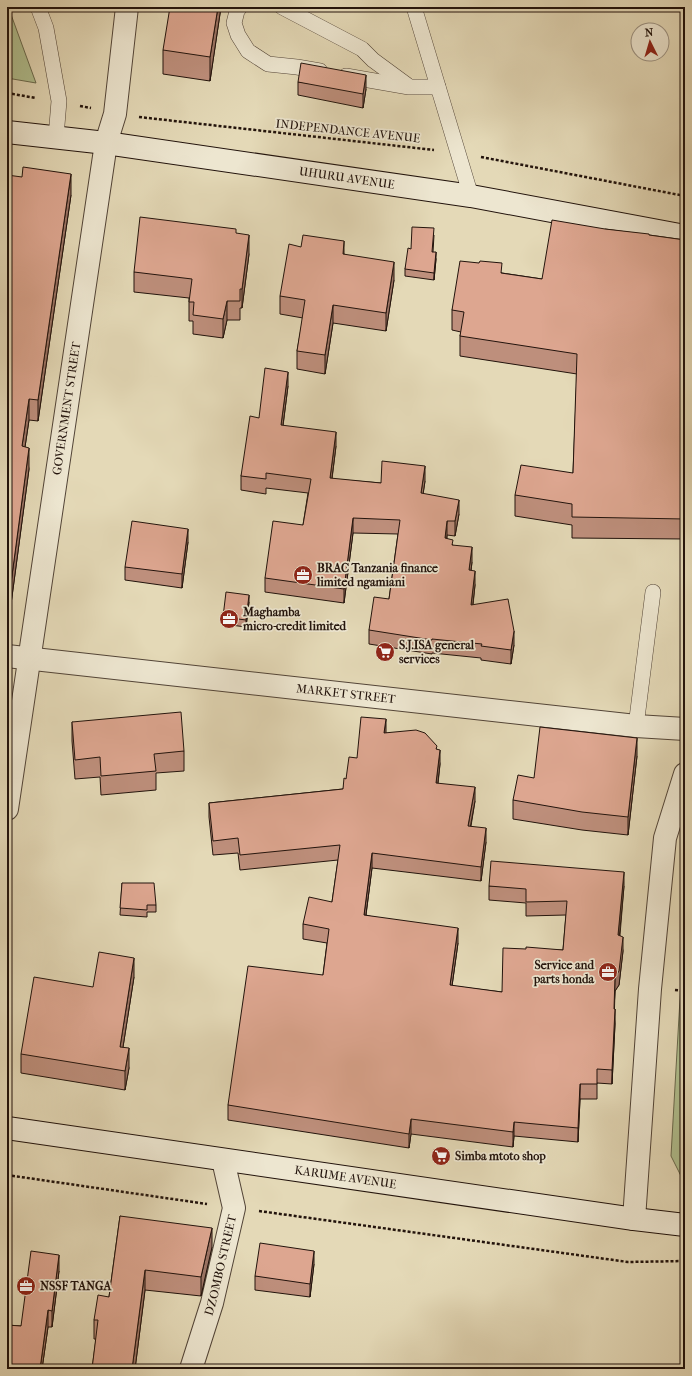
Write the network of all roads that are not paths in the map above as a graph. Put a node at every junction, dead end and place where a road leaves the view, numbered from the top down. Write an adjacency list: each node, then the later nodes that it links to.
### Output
1 (38, 7): 9 (lane)
2 (127, 7): 10 (street, GOVERNMENT STREET)
3 (240, 7): 7 (lane)
4 (282, 7): 7 (lane)
5 (414, 7): 6 (lane)
6 (438, 86): 7 (lane); 11 (lane)
7 (409, 87)
8 (7, 132): 9 (street, UHURU AVENUE)
9 (56, 137): 10 (street, UHURU AVENUE)
10 (106, 143): 11 (street, UHURU AVENUE); 15 (street, GOVERNMENT STREET)
11 (471, 196): 12 (street, UHURU AVENUE)
12 (685, 236)
13 (653, 592): 16 (lane)
14 (7, 656): 15 (street, MARKET STREET)
15 (30, 658): 16 (street, MARKET STREET); 19 (street, GOVERNMENT STREET)
16 (636, 726): 17 (street, MARKET STREET)
17 (685, 729)
18 (685, 774): 22 (street)
19 (7, 809)
20 (7, 1128): 21 (street, KARUME AVENUE)
21 (223, 1160): 22 (street, KARUME AVENUE); 24 (street, DZOMBO STREET)
22 (634, 1219): 23 (street, KARUME AVENUE)
23 (685, 1225)
24 (191, 1369)

